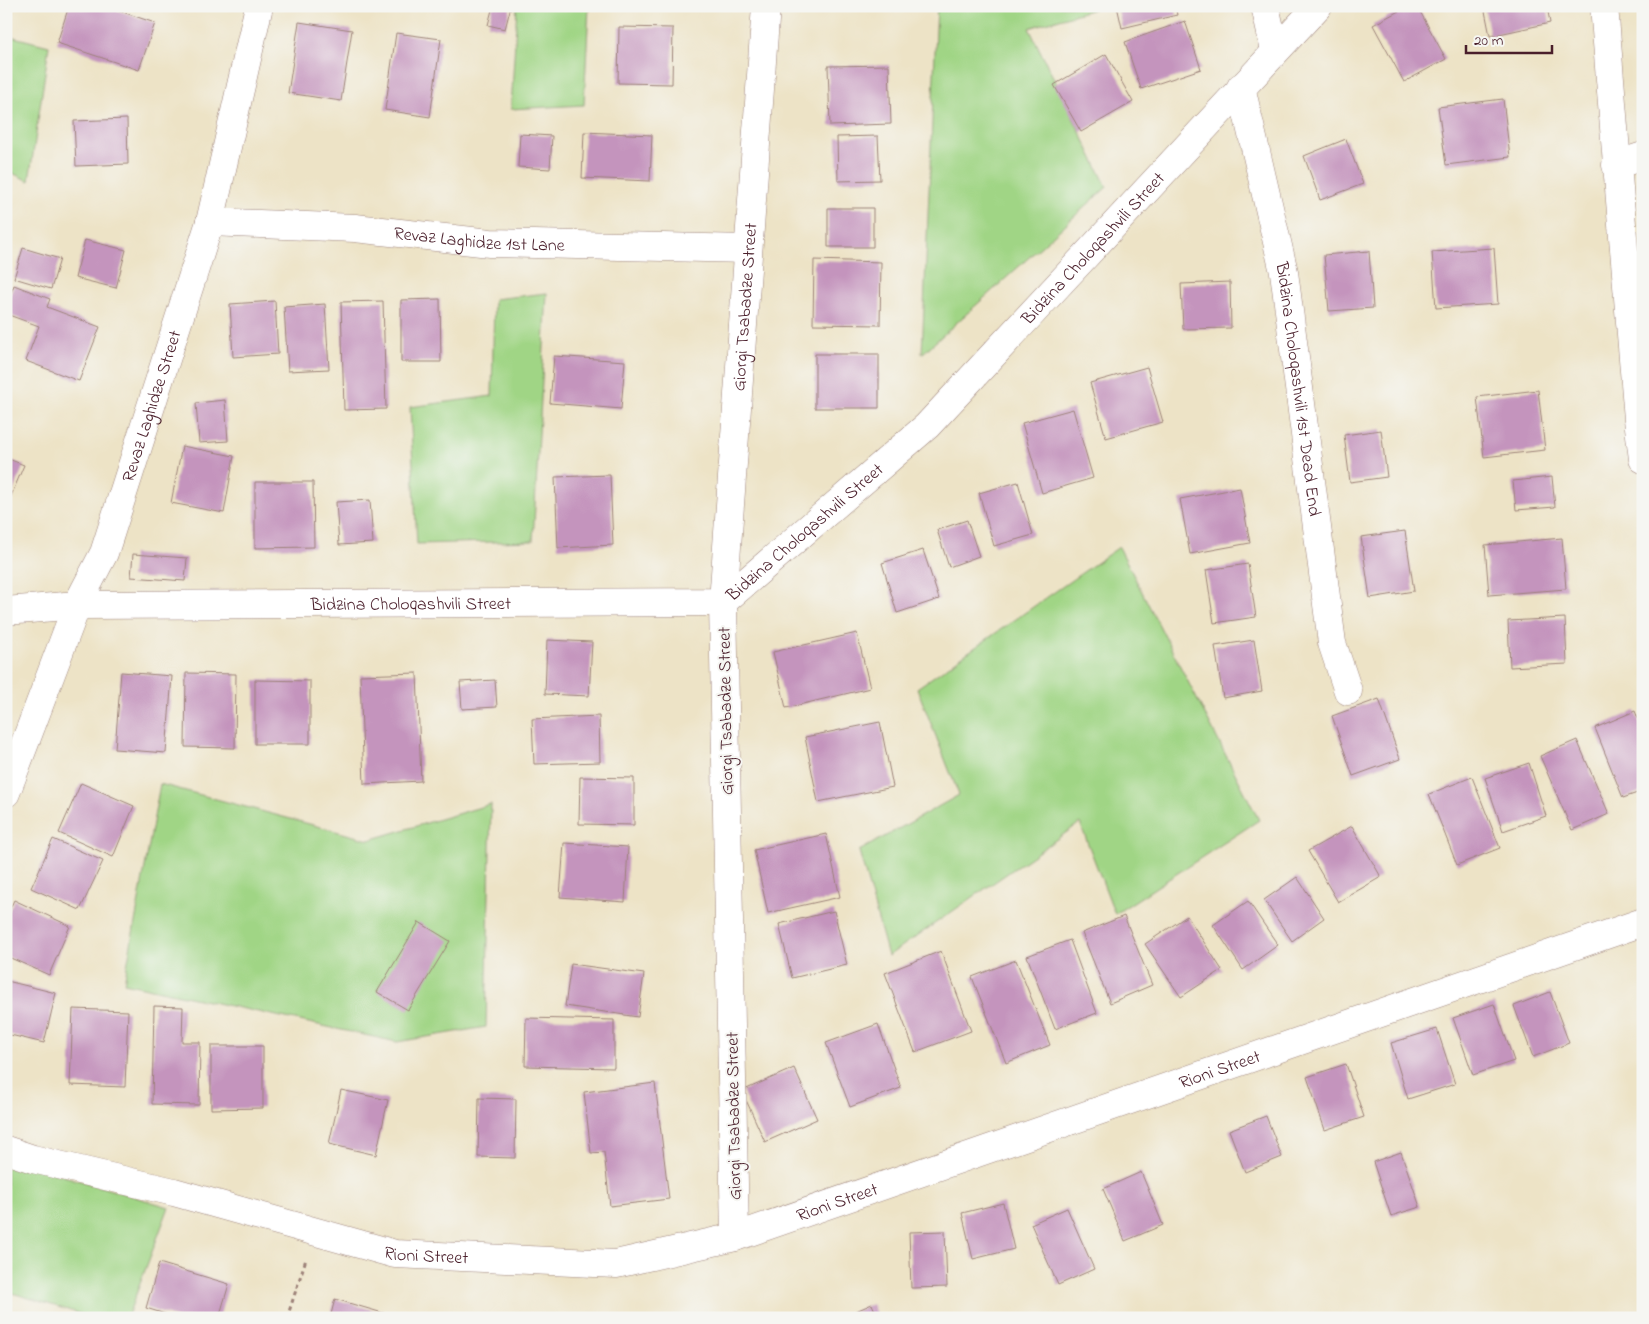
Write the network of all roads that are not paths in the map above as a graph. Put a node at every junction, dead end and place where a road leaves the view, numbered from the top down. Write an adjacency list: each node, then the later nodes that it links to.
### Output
1 (259, 6): 10 (street, Revaz Laghidze Street)
2 (766, 6): 11 (street, Giorgi Tsabadze Street)
3 (1265, 6): 6 (street)
4 (1318, 6): 6 (street, Bidzina Choloqashvili Street)
5 (1604, 6): 9 (street)
6 (1275, 51): 7 (street, Bidzina Choloqashvili Street)
7 (1242, 87): 13 (street, Bidzina Choloqashvili Street); 16 (street, Bidzina Choloqashvili 1st Dead End)
8 (1643, 156): 9 (street)
9 (1616, 164): 12 (street)
10 (210, 222): 11 (street, Revaz Laghidze 1st Lane); 14 (street, Revaz Laghidze Street)
11 (748, 249): 13 (street, Giorgi Tsabadze Street)
12 (1643, 459)
13 (723, 602): 14 (street, Bidzina Choloqashvili Street); 20 (street, Giorgi Tsabadze Street)
14 (77, 604): 15 (street, Bidzina Choloqashvili Street); 17 (street, Revaz Laghidze Street)
15 (6, 612)
16 (1348, 692)
17 (6, 793)
18 (1643, 922): 20 (street, Rioni Street)
19 (6, 1150): 20 (street, Rioni Street)
20 (735, 1237)

